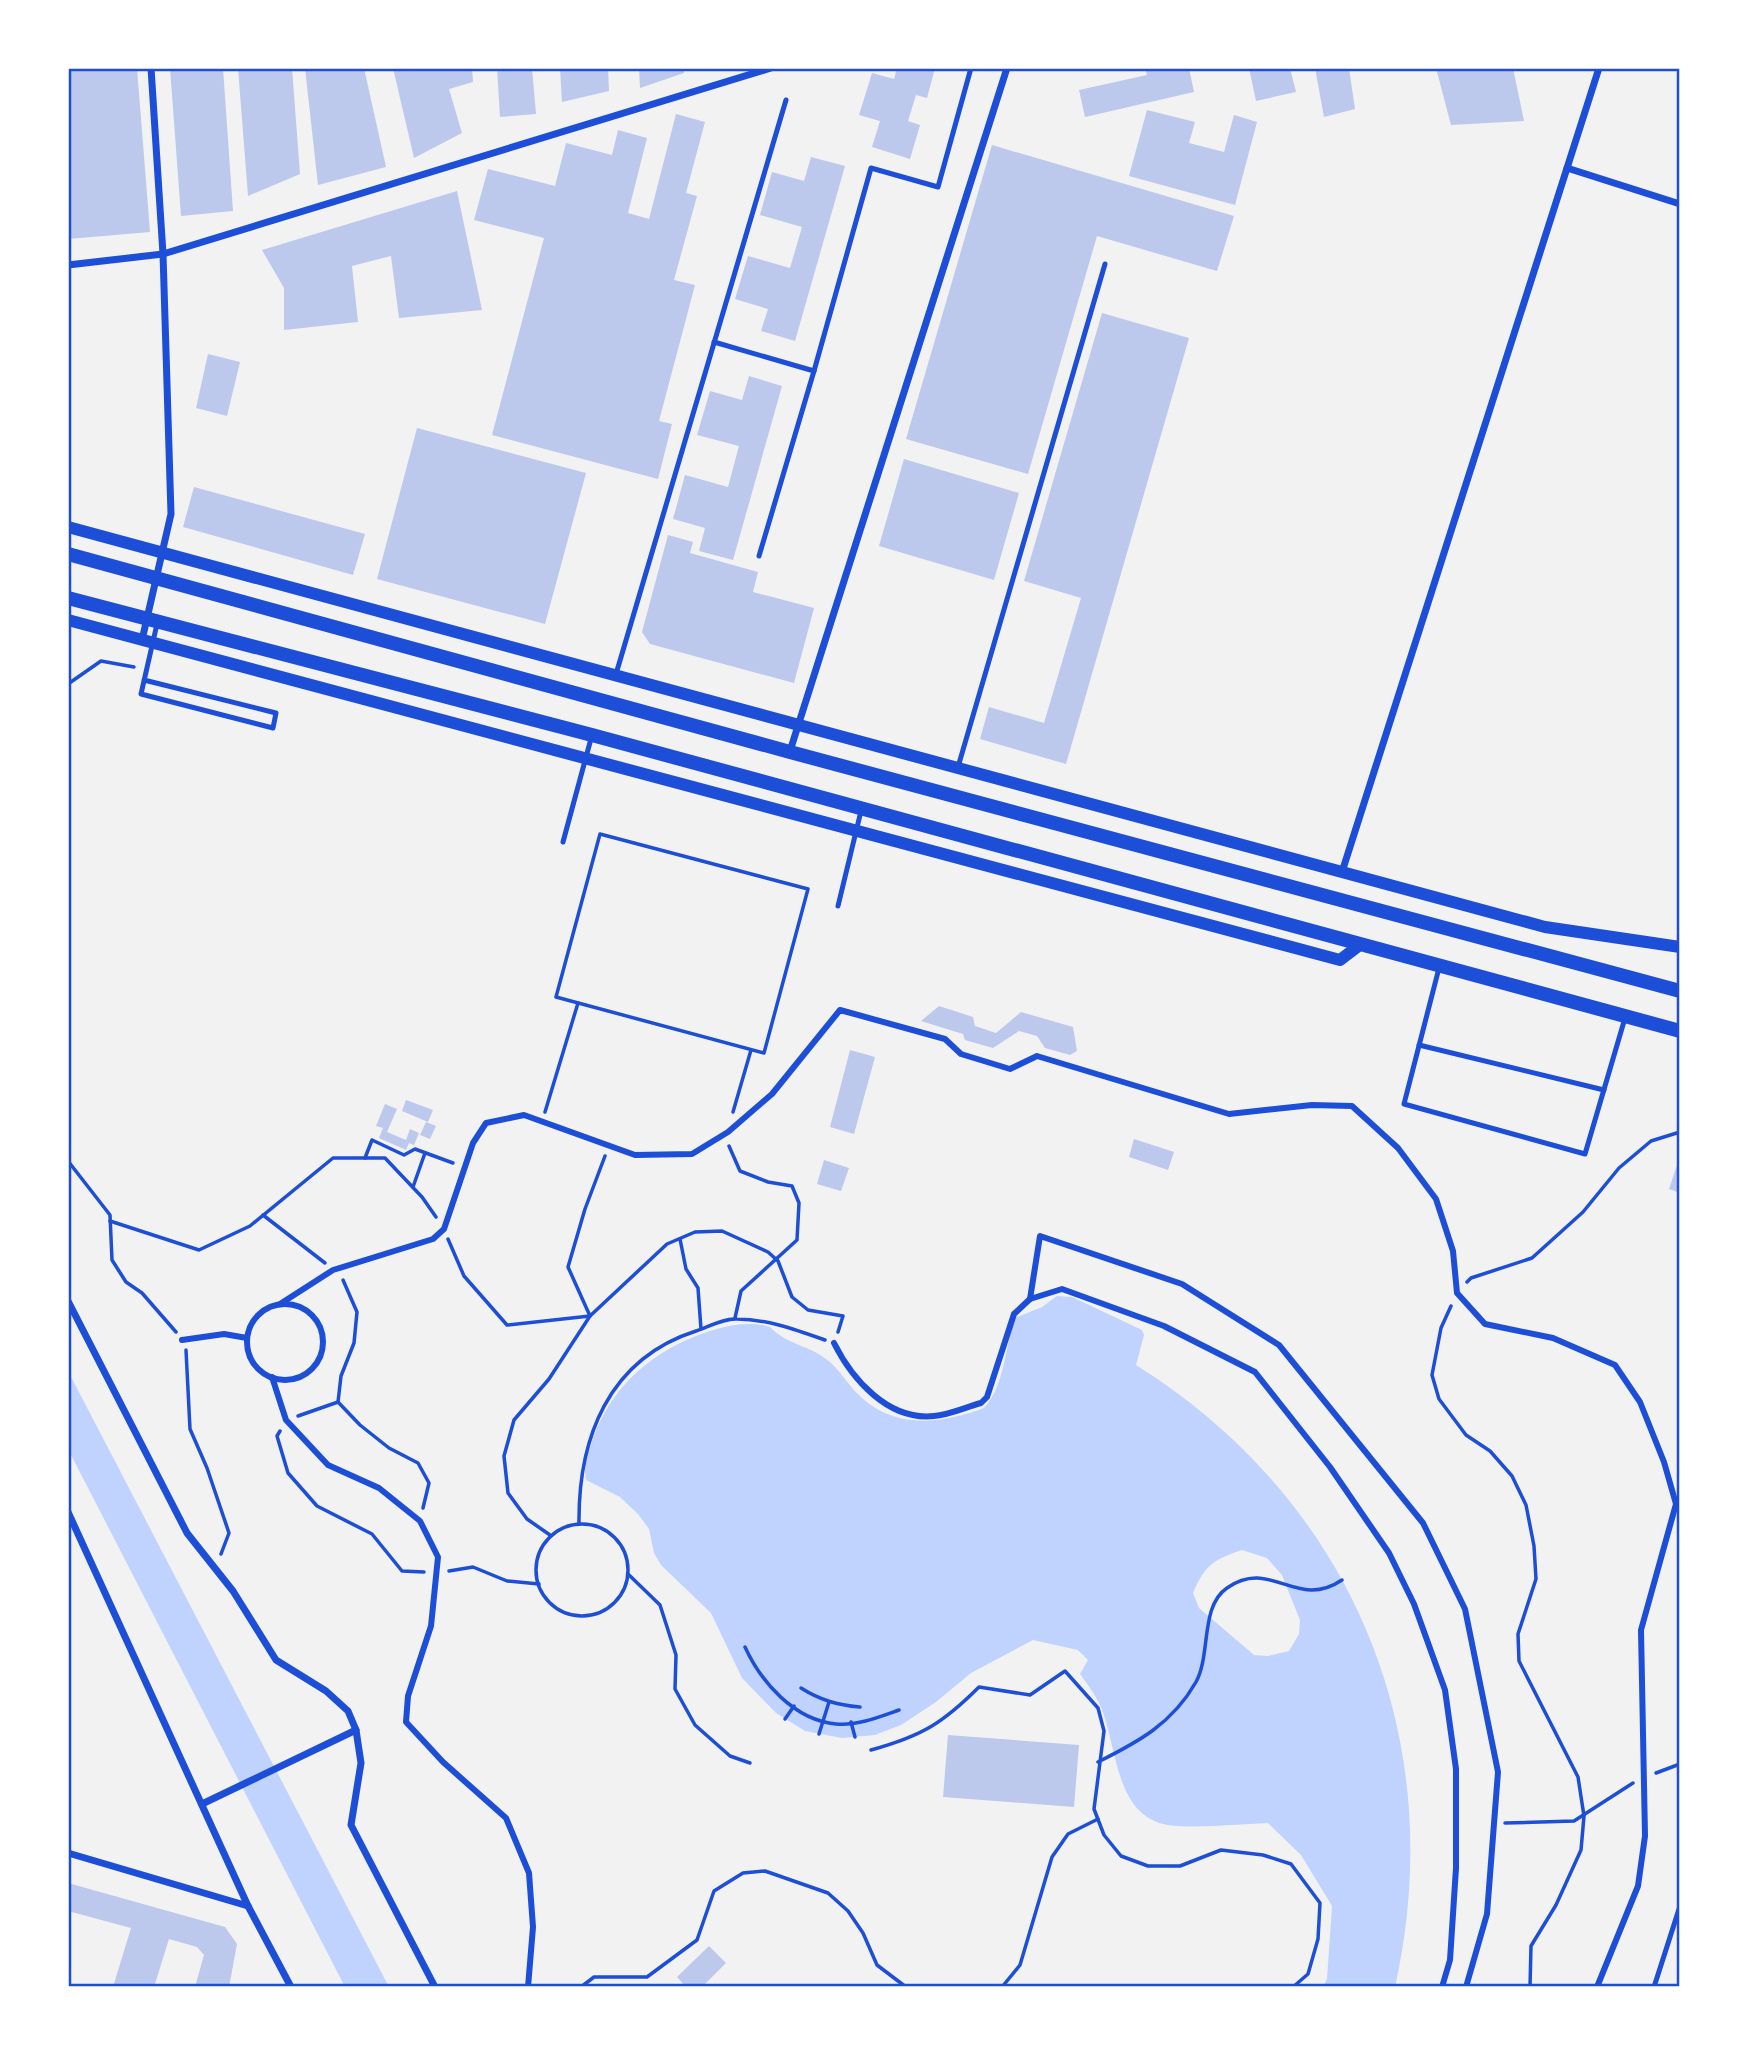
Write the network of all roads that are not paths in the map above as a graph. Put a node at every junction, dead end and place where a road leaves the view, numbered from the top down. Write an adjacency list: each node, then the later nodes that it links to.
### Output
1 (151, 68): 9 (street)
2 (771, 68): 9 (street)
3 (971, 68): 13 (lane)
4 (1007, 68): 25 (street)
5 (1599, 68): 7 (street)
6 (786, 100): 12 (lane)
7 (1567, 168): 8 (street); 33 (street)
8 (1680, 204)
9 (163, 254): 11 (street); 15 (street)
10 (1105, 264): 29 (lane)
11 (68, 265)
12 (714, 342): 13 (lane); 23 (lane)
13 (814, 371): 17 (lane)
14 (68, 527): 15 (street)
15 (161, 551): 18 (street); 23 (street)
16 (68, 554): 18 (main road)
17 (759, 556)
18 (154, 577): 21 (street); 27 (main road)
19 (68, 598): 21 (main road)
20 (68, 620): 22 (street)
21 (152, 620): 22 (street); 26 (main road)
22 (147, 641): 24 (lane); 28 (street)
23 (616, 675): 25 (street)
24 (144, 680): 24 (lane)
25 (798, 724): 27 (street); 29 (street)
26 (592, 735): 28 (lane); 30 (main road)
27 (790, 752): 38 (main road)
28 (586, 758): 31 (street); 32 (lane)
29 (958, 767): 33 (street)
30 (862, 808): 31 (lane); 35 (main road)
31 (856, 831): 34 (lane); 35 (street)
32 (563, 842)
33 (1342, 872): 36 (street)
34 (838, 906)
35 (1362, 944): 37 (main road)
36 (1680, 947)
37 (1440, 965): 39 (main road); 41 (lane)
38 (1680, 991)
39 (1626, 1016): 40 (main road); 42 (lane)
40 (1680, 1031)
41 (1419, 1045): 42 (lane); 42 (lane)
42 (1604, 1090)
43 (1030, 1298): 48 (street); 59 (street); 60 (street)
44 (68, 1301): 51 (street)
45 (280, 1304): 46 (street); 49 (street); 61 (street)
46 (247, 1338): 47 (street); 49 (street)
47 (182, 1340)
48 (834, 1343)
49 (272, 1377): 58 (street)
50 (68, 1512): 52 (street)
51 (356, 1731): 52 (street); 57 (street)
52 (202, 1804): 54 (street)
53 (68, 1853): 54 (street)
54 (248, 1906): 56 (street)
55 (1680, 1906): 62 (lane)
56 (291, 1987)
57 (435, 1987)
58 (528, 1987)
59 (1442, 1987)
60 (1466, 1987)
61 (1597, 1987)
62 (1654, 1987)

